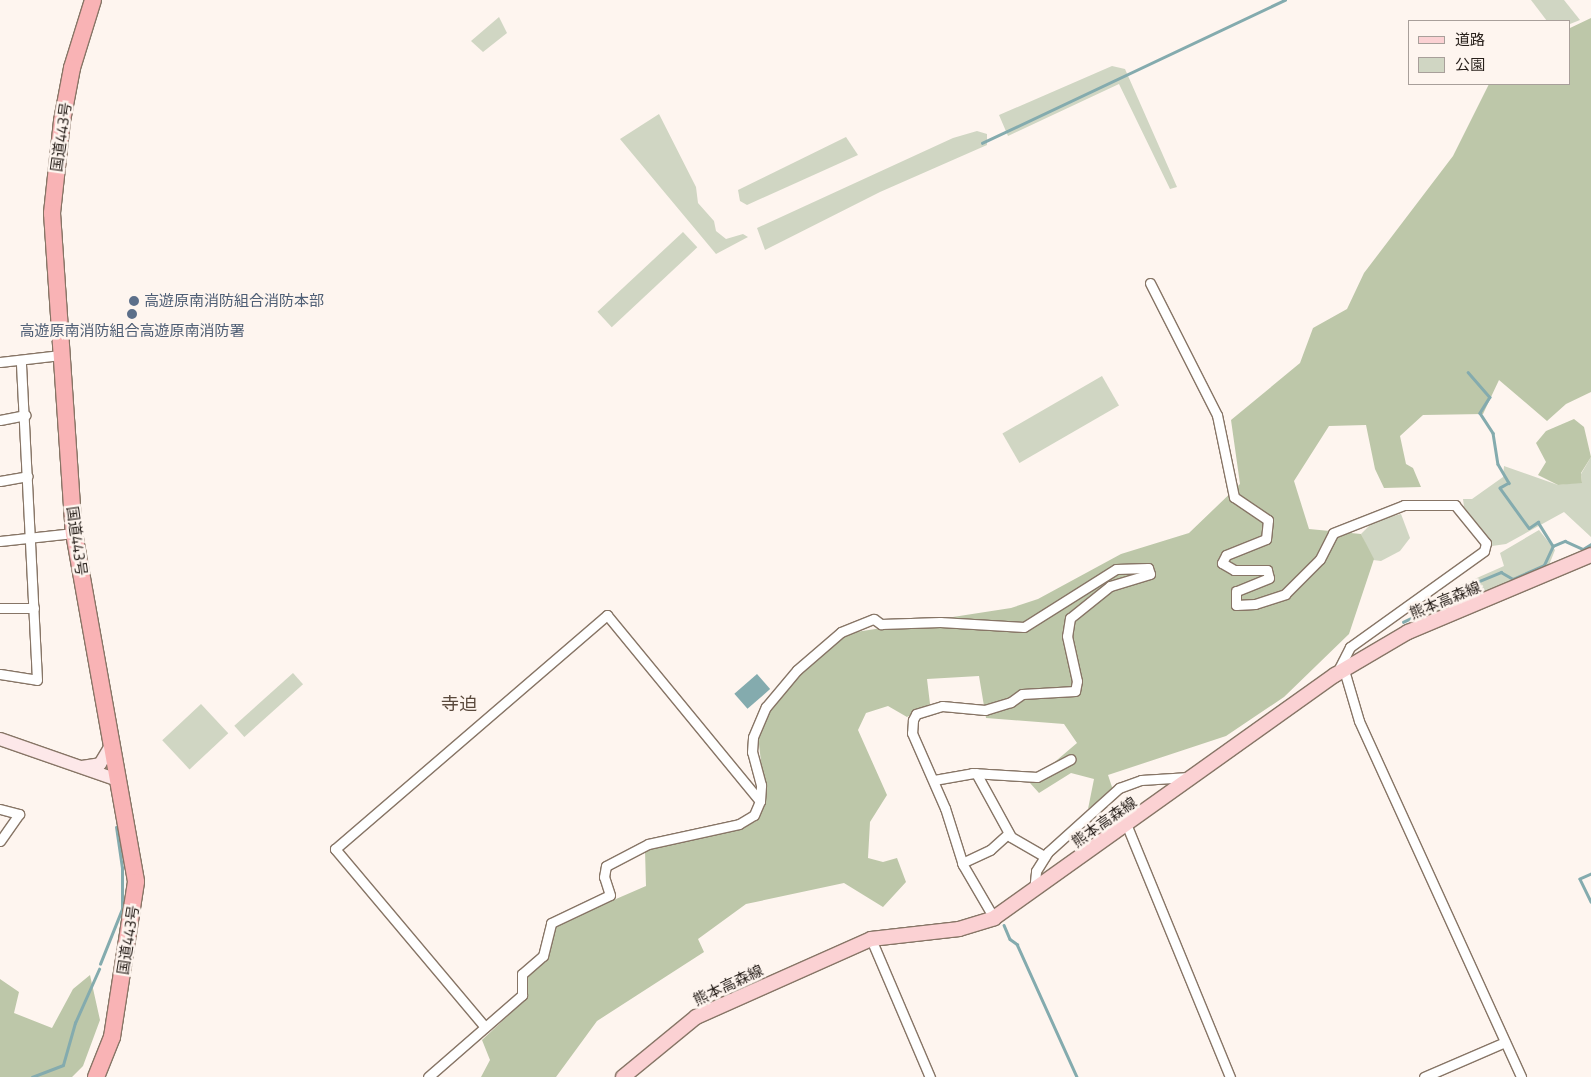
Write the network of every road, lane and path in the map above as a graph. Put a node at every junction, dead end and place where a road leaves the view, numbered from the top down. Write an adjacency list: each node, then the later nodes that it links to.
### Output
1 (93, 0): 3 (highway, 国道443号)
2 (1150, 283): 16 (street)
3 (61, 355): 4 (street); 10 (highway, 国道443号)
4 (21, 360): 5 (street); 6 (street)
5 (0, 362)
6 (26, 415): 7 (street); 8 (street)
7 (0, 420)
8 (28, 476): 9 (street); 11 (street)
9 (0, 481)
10 (74, 533): 11 (street); 19 (highway, 国道443号)
11 (31, 535): 12 (street); 15 (street)
12 (0, 541)
13 (1591, 555): 16 (main road, 熊本高森線)
14 (0, 608): 15 (street)
15 (34, 608): 17 (street)
16 (1339, 672): 23 (main road, 熊本高森線); 37 (street)
17 (0, 674)
18 (0, 739): 21 (street)
19 (111, 746): 21 (street); 24 (highway, 国道443号)
20 (1071, 759): 22 (street)
21 (82, 767): 24 (street)
22 (976, 774): 25 (street); 29 (street)
23 (1196, 776): 28 (main road, 熊本高森線); 31 (street)
24 (118, 780): 38 (highway, 国道443号)
25 (934, 780): 26 (street); 32 (street)
26 (760, 801): 36 (street); 36 (street)
27 (0, 809): 30 (street)
28 (1127, 826): 33 (main road, 熊本高森線); 42 (street)
29 (1009, 833): 31 (street); 32 (street)
30 (0, 841)
31 (1045, 856): 33 (street)
32 (962, 863): 34 (street)
33 (1034, 891): 34 (main road, 熊本高森線)
34 (994, 918): 35 (main road, 熊本高森線)
35 (871, 939): 40 (main road, 熊本高森線); 41 (street)
36 (485, 1027): 39 (street)
37 (1505, 1042): 43 (street); 44 (street)
38 (96, 1077)
39 (428, 1077)
40 (623, 1077)
41 (930, 1077)
42 (1230, 1077)
43 (1424, 1077)
44 (1521, 1077)

